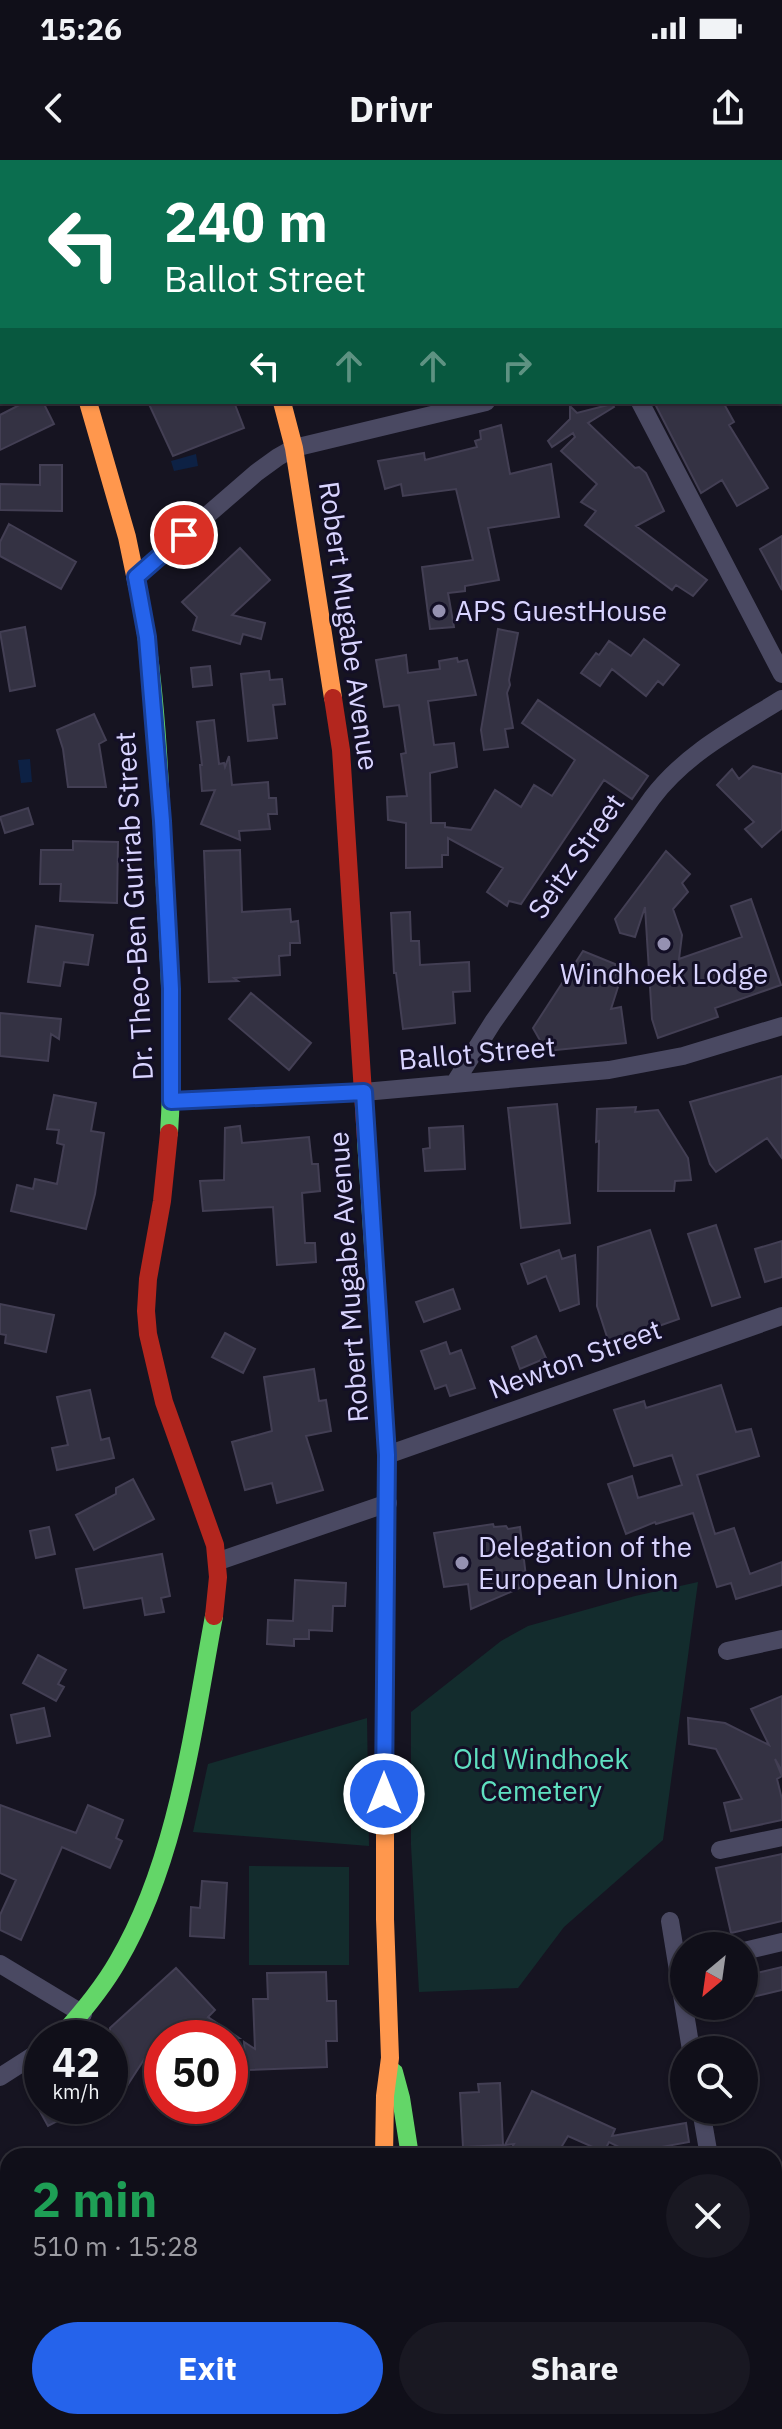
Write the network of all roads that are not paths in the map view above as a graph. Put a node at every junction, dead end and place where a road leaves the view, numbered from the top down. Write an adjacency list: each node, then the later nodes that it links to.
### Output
1 (89, 404): 6 (main road, Dr. Theo-Ben Gurirab Street)
2 (283, 404): 5 (main road, Robert Mugabe Avenue)
3 (478, 404): 5 (street)
4 (641, 404): 7 (street)
5 (294, 448): 6 (street); 11 (main road, Robert Mugabe Avenue)
6 (136, 577): 12 (main road, Dr. Theo-Ben Gurirab Street)
7 (782, 674)
8 (782, 699): 10 (street, Seitz Street)
9 (782, 1026): 10 (street, Ballot Street)
10 (454, 1084): 11 (street, Ballot Street)
11 (364, 1092): 12 (street, Ballot Street); 14 (main road, Robert Mugabe Avenue)
12 (171, 1101): 16 (main road, Dr. Theo-Ben Gurirab Street)
13 (782, 1316): 14 (street, Newton Street)
14 (387, 1455): 15 (main road, Robert Mugabe Avenue)
15 (388, 1503): 16 (street); 28 (main road, Robert Mugabe Avenue)
16 (219, 1561): 25 (main road, Dr. Theo-Ben Gurirab Street)
17 (782, 1639): 18 (street)
18 (727, 1651)
19 (782, 1837): 20 (street)
20 (720, 1850)
21 (670, 1921): 27 (street)
22 (782, 1942): 23 (street)
23 (758, 1948)
24 (0, 1964): 25 (street)
25 (83, 2014): 26 (main road, Dr. Theo-Ben Gurirab Street)
26 (77, 2020)
27 (689, 2036)
28 (390, 2058): 32 (main road, Robert Mugabe Avenue); 33 (main road, Robert Mugabe Avenue)
29 (24, 2062): 30 (street)
30 (0, 2077)
31 (703, 2124): 34 (street)
32 (384, 2148)
33 (409, 2148)
34 (708, 2148)

